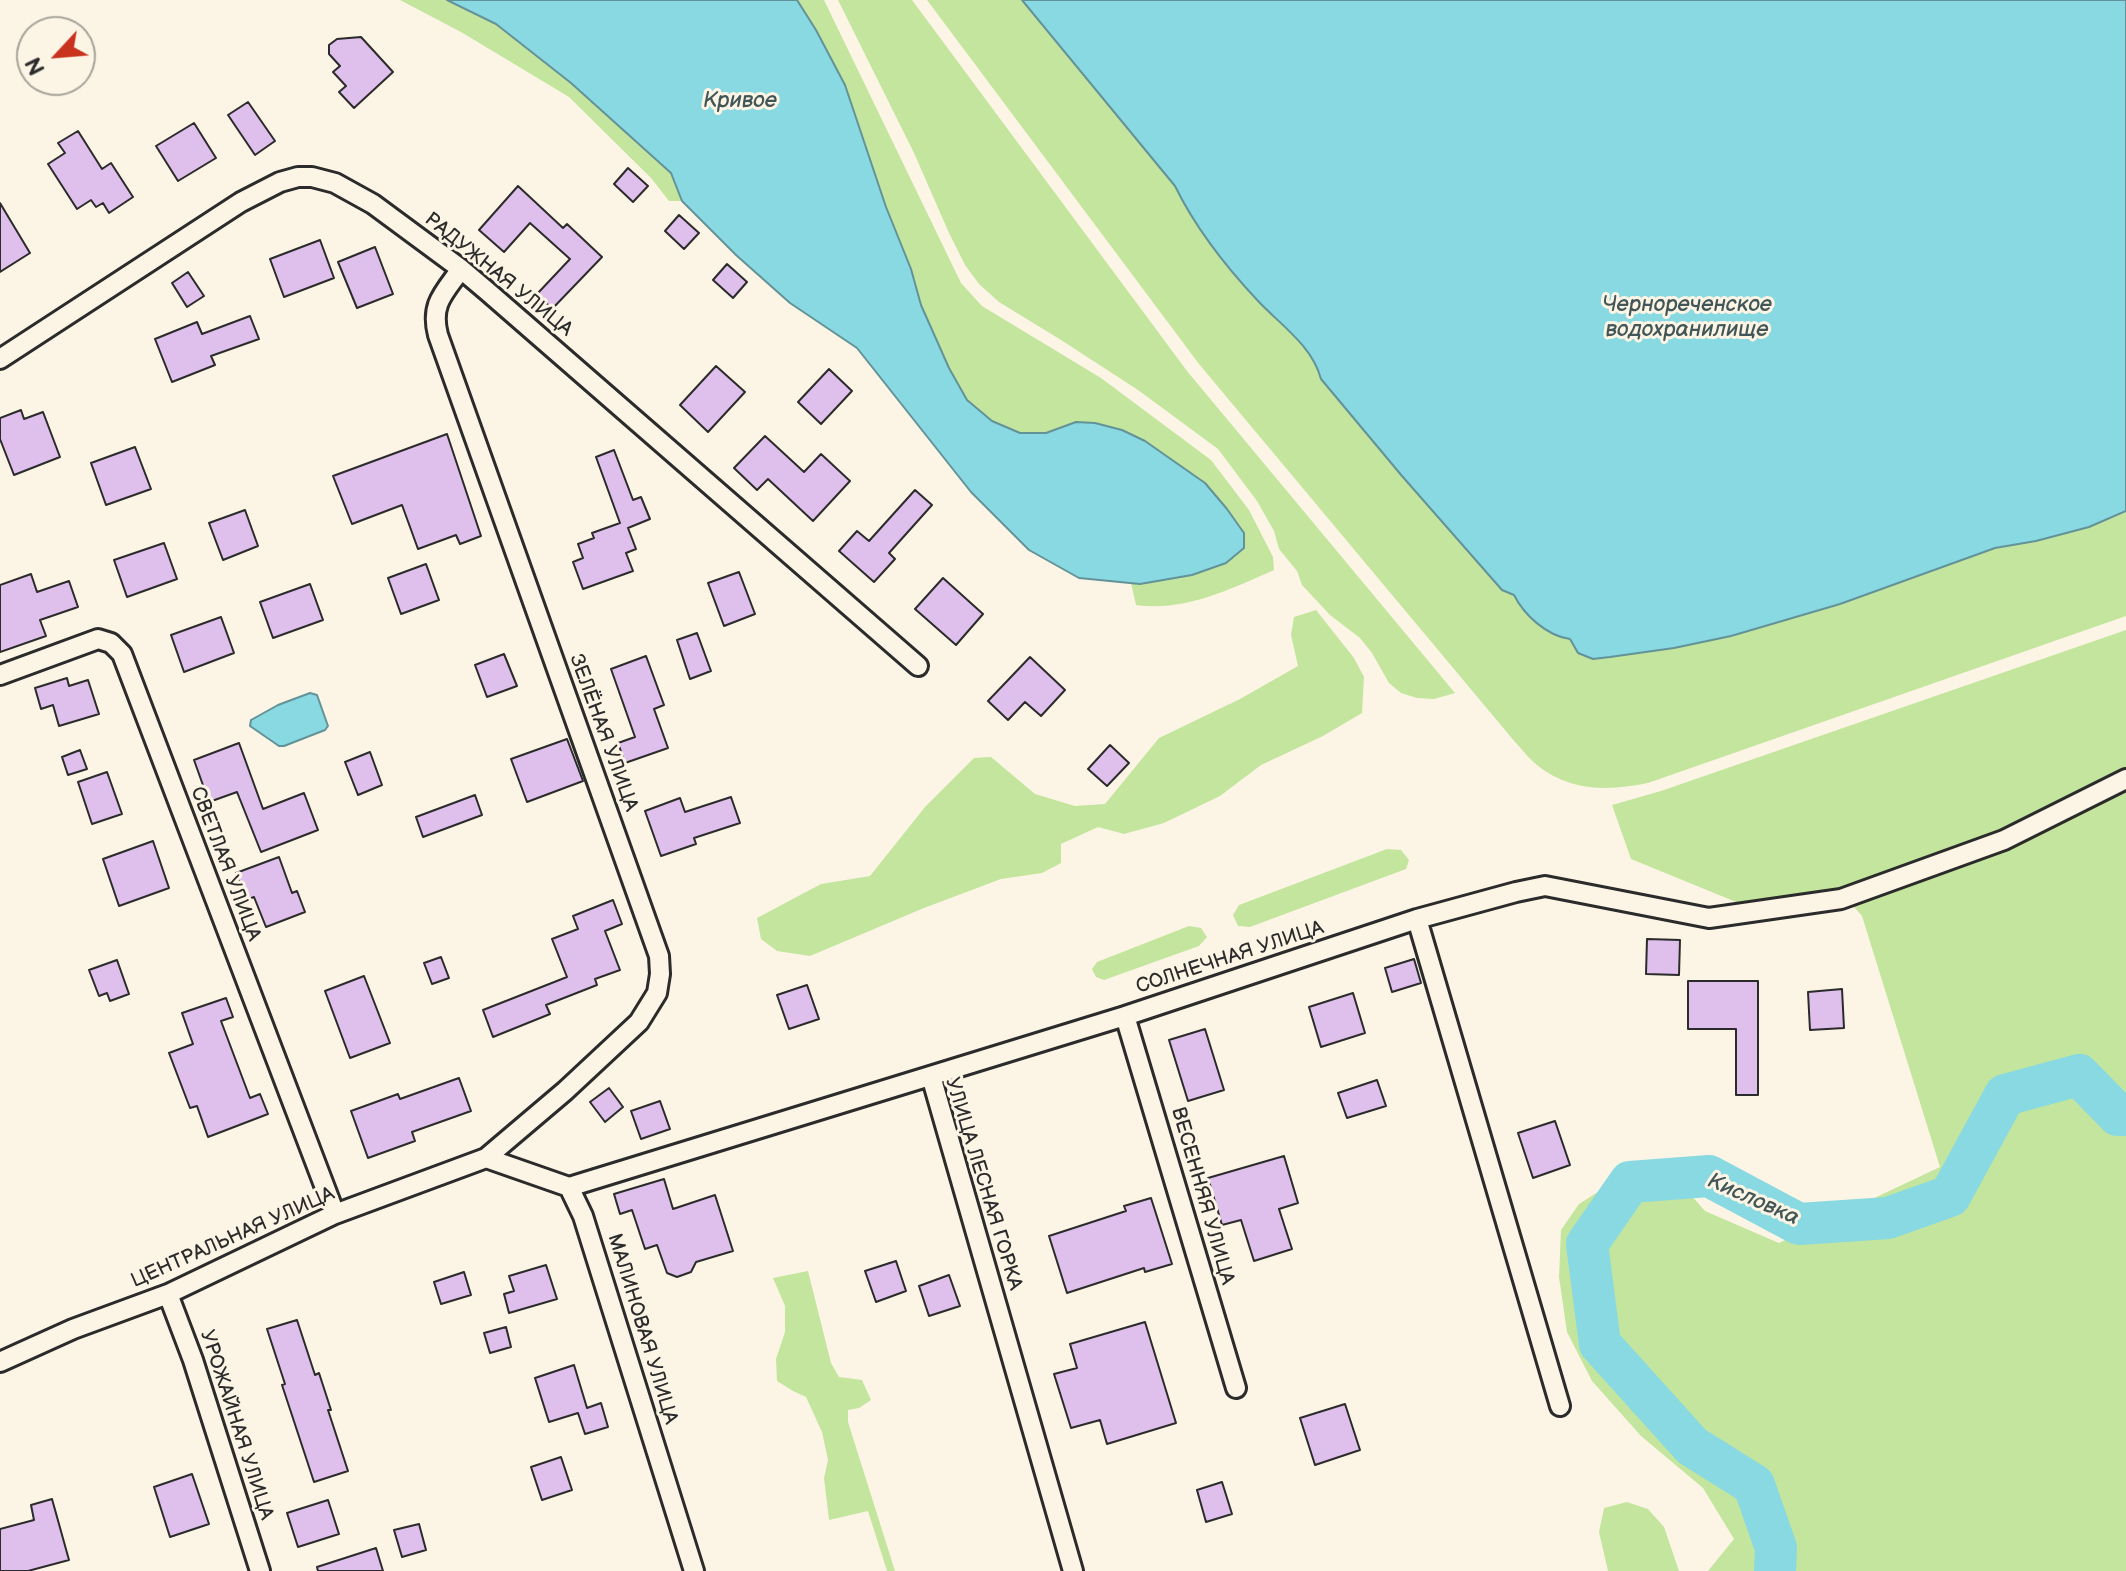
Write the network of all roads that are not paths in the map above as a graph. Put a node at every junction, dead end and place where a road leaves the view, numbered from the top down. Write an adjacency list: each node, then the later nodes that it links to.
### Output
1 (461, 269): 2 (street, РАДУЖНАЯ УЛИЦА); 3 (street, РАДУЖНАЯ УЛИЦА); 9 (street, ЗЕЛЁНАЯ УЛИЦА)
2 (0, 359)
3 (918, 666)
4 (0, 675): 11 (street, СВЕТЛАЯ УЛИЦА)
5 (2126, 779): 6 (street, СОЛНЕЧНАЯ УЛИЦА)
6 (1417, 919): 7 (street, СОЛНЕЧНАЯ УЛИЦА); 15 (street)
7 (1125, 1016): 8 (street, СОЛНЕЧНАЯ УЛИЦА); 14 (street, ВЕСЕННЯЯ УЛИЦА)
8 (931, 1076): 10 (street, УЛИЦА ЛЕСНАЯ ГОРКА); 18 (street, УЛИЦА ЛЕСНАЯ ГОРКА)
9 (486, 1158): 10 (street); 11 (street, ЦЕНТРАЛЬНАЯ УЛИЦА)
10 (569, 1187): 17 (street, МАЛИНОВАЯ УЛИЦА)
11 (335, 1214): 12 (street, ЦЕНТРАЛЬНАЯ УЛИЦА)
12 (168, 1294): 13 (street, ЦЕНТРАЛЬНАЯ УЛИЦА); 16 (street, УРОЖАЙНАЯ УЛИЦА)
13 (0, 1362)
14 (1236, 1388)
15 (1560, 1406)
16 (260, 1571)
17 (694, 1571)
18 (1073, 1571)

